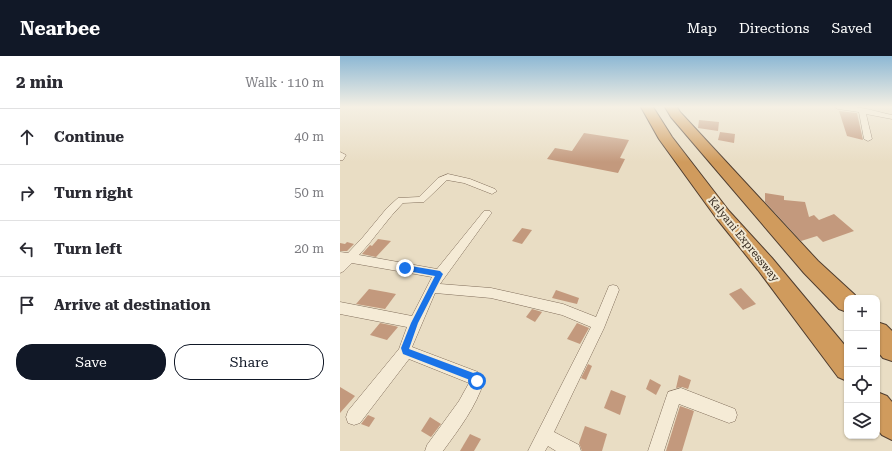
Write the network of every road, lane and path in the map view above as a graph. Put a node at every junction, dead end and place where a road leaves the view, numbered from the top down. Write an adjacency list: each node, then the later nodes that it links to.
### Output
1 (658, 125): 21 (highway, Kalyani Expressway)
2 (685, 125): 14 (highway)
3 (863, 125): 4 (street)
4 (868, 139)
5 (340, 154): 6 (street)
6 (340, 158)
7 (492, 191): 9 (street)
8 (487, 213): 11 (street)
9 (345, 257): 10 (street); 11 (street)
10 (340, 268)
11 (440, 274): 12 (street)
12 (431, 288): 16 (street); 17 (street)
13 (613, 290): 17 (street)
14 (844, 299)
15 (340, 308): 16 (street)
16 (415, 323): 20 (street)
17 (599, 324): 26 (street)
18 (880, 336): 19 (highway)
19 (892, 349)
20 (406, 351): 24 (street); 27 (street)
21 (846, 367)
22 (880, 410): 25 (highway)
23 (729, 415): 30 (street)
24 (354, 418)
25 (892, 425)
26 (545, 435): 28 (street); 29 (street)
27 (433, 451)
28 (536, 451)
29 (573, 451)
30 (656, 451)

